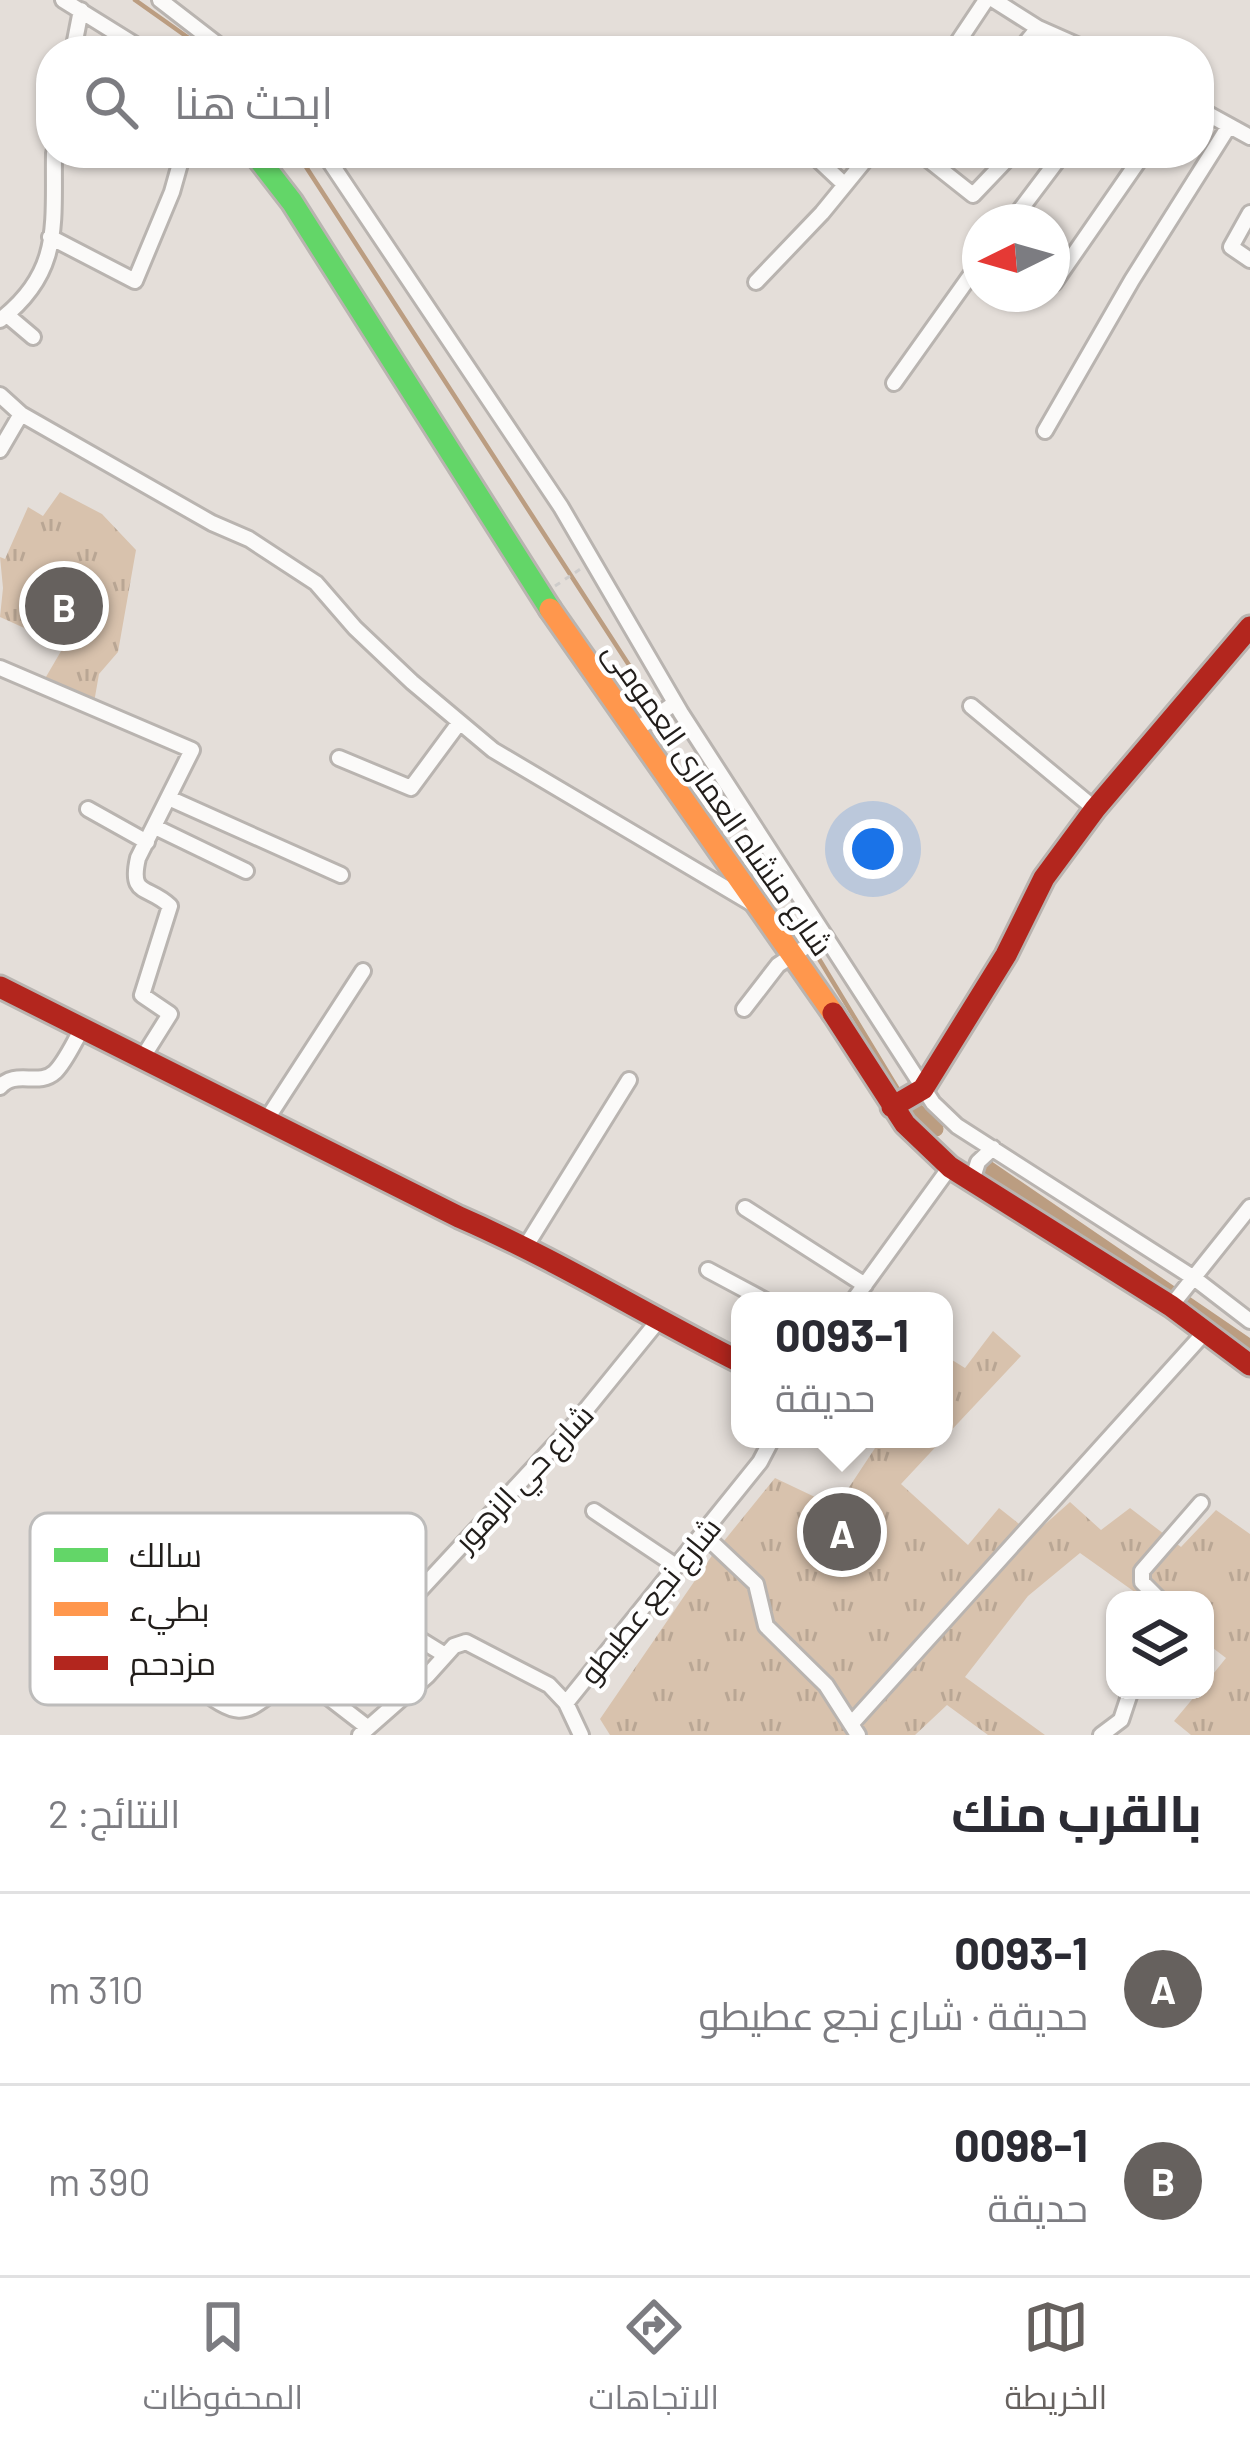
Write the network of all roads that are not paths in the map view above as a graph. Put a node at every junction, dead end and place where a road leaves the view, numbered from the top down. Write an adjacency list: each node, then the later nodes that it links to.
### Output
1 (160, 0): 7 (street)
2 (990, 0): 4 (street); 8 (street)
3 (70, 3): 5 (street); 6 (street)
4 (1038, 28): 9 (street); 10 (street)
5 (72, 36)
6 (122, 36)
7 (207, 36)
8 (963, 36)
9 (1031, 36)
10 (1056, 36)
11 (1214, 117): 12 (street)
12 (1229, 125): 13 (street); 14 (street)
13 (1250, 137)
14 (1214, 149)
15 (53, 168): 29 (street)
16 (179, 168): 29 (street)
17 (266, 168): 46 (street, شارع منشاه العمارى العمومى)
18 (334, 168): 43 (street, شارع منشاه العمارى العمومى)
19 (827, 168): 26 (street)
20 (859, 168): 26 (street)
21 (939, 168): 22 (street)
22 (999, 168)
23 (1051, 168): 27 (street)
24 (1134, 168): 30 (street)
25 (1202, 168): 39 (street)
26 (845, 185): 32 (street)
27 (1024, 204)
28 (1250, 213): 31 (street)
29 (50, 237): 34 (street)
30 (1070, 260)
31 (1250, 260)
32 (756, 282)
33 (962, 287): 36 (street)
34 (3, 317): 35 (street)
35 (33, 337)
36 (894, 383)
37 (0, 395): 38 (street)
38 (21, 414): 40 (street); 45 (street)
39 (1045, 431)
40 (0, 450)
41 (1250, 627): 50 (street)
42 (0, 668): 48 (street)
43 (675, 703): 46 (street); 56 (street, شارع منشاه العمارى العمومى)
44 (971, 706): 50 (street)
45 (460, 723): 47 (street); 55 (street)
46 (633, 732): 55 (street, شارع منشاه العمارى العمومى)
47 (338, 758)
48 (170, 799): 51 (street); 54 (street)
49 (88, 808): 52 (street)
50 (1095, 809): 65 (street)
51 (155, 827): 52 (street); 53 (street)
52 (147, 842): 62 (street)
53 (245, 872)
54 (341, 875)
55 (763, 909): 57 (street, شارع منشاه العمارى العمومى)
56 (824, 935): 57 (street); 65 (street, شارع منشاه العمارى العمومى)
57 (795, 955): 60 (street); 66 (street, شارع منشاه العمارى العمومى)
58 (364, 971): 67 (street)
59 (0, 987): 61 (street)
60 (744, 1009)
61 (82, 1029): 62 (street); 64 (street)
62 (143, 1057): 67 (street)
63 (629, 1080): 74 (street)
64 (0, 1087)
65 (923, 1089): 66 (street); 68 (street, شارع منشاه العمارى العمومى)
66 (892, 1107): 70 (street, شارع منشاه العمارى العمومى)
67 (267, 1119): 74 (street)
68 (957, 1126): 69 (street, شارع منشاه العمارى العمومى); 70 (street)
69 (993, 1148): 71 (street); 76 (street, شارع منشاه العمارى العمومى)
70 (942, 1161): 71 (street, شارع منشاه العمارى العمومى); 77 (street)
71 (972, 1181): 80 (street, شارع منشاه العمارى العمومى)
72 (1250, 1207): 76 (street)
73 (745, 1208): 77 (street)
74 (526, 1246): 82 (street)
75 (708, 1270): 78 (street)
76 (1194, 1279): 80 (street); 81 (street, شارع منشاه العمارى العمومى)
77 (865, 1286): 79 (street)
78 (749, 1292)
79 (860, 1292)
80 (1171, 1306): 83 (street, شارع منشاه العمارى العمومى)
81 (1250, 1321)
82 (658, 1322): 84 (street); 91 (street, شارع حي الزهور)
83 (1204, 1332): 85 (street, شارع منشاه العمارى العمومى); 102 (street)
84 (731, 1358)
85 (1250, 1365)
86 (767, 1448): 89 (street, شارع نجع عطيطو)
87 (1201, 1503): 92 (street)
88 (594, 1511): 90 (street)
89 (702, 1533): 90 (street, شارع نجع عطيطو); 102 (street)
90 (676, 1566): 97 (street, شارع نجع عطيطو)
91 (426, 1583)
92 (1151, 1591)
93 (426, 1645): 94 (street, شارع حي الزهور)
94 (445, 1655): 95 (street); 97 (street)
95 (426, 1676)
96 (1128, 1699): 105 (street)
97 (566, 1703): 104 (street)
98 (215, 1705): 99 (street)
99 (262, 1705)
100 (334, 1705): 103 (street)
101 (394, 1705): 103 (street)
102 (855, 1729)
103 (363, 1731)
104 (581, 1735)
105 (1101, 1735)

